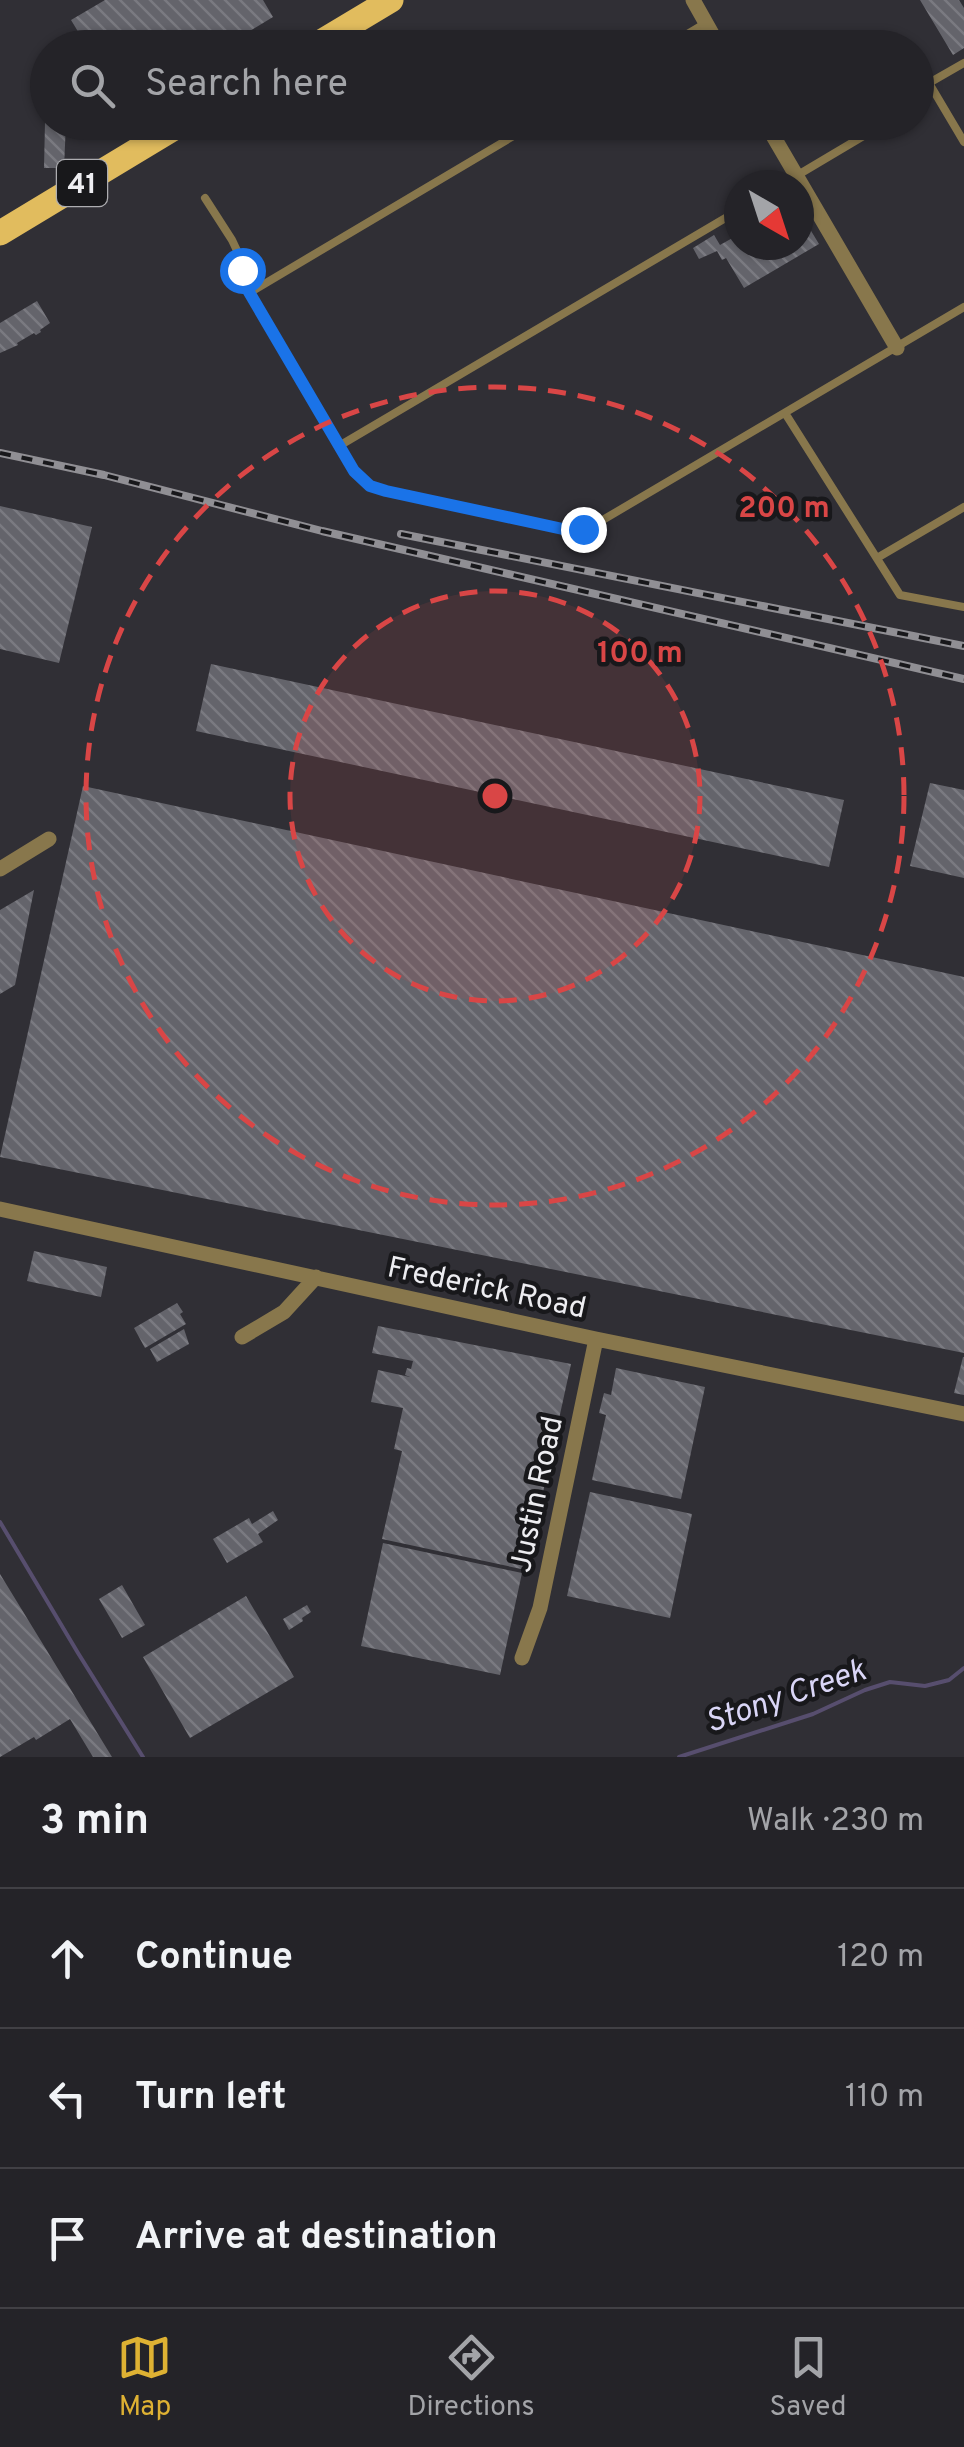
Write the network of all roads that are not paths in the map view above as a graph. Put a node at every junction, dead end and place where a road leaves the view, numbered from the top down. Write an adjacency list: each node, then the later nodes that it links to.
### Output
1 (391, 0): 4 (main road)
2 (692, 0): 3 (street)
3 (706, 23): 5 (lane); 6 (street)
4 (341, 30)
5 (694, 30)
6 (710, 30)
7 (964, 62): 8 (lane)
8 (934, 81)
9 (934, 92): 14 (lane)
10 (154, 140): 20 (main road, 41)
11 (507, 140): 21 (lane)
12 (775, 140): 15 (street)
13 (857, 140): 16 (lane)
14 (964, 142)
15 (793, 170)
16 (806, 170)
17 (205, 198): 21 (lane)
18 (814, 207): 23 (street)
19 (724, 219): 25 (lane)
20 (0, 233)
21 (249, 292): 25 (lane)
22 (964, 307): 23 (lane)
23 (897, 348): 24 (lane)
24 (785, 413): 25 (lane); 27 (lane)
25 (339, 446)
26 (964, 507): 27 (lane)
27 (877, 558): 28 (lane)
28 (964, 608)
29 (49, 839): 30 (street)
30 (0, 869)
31 (0, 1209): 32 (street, Frederick Road)
32 (316, 1278): 33 (street); 34 (street, Frederick Road)
33 (242, 1337)
34 (596, 1339): 35 (street, Frederick Road); 36 (street, Justin Road)
35 (964, 1414)
36 (522, 1658)

